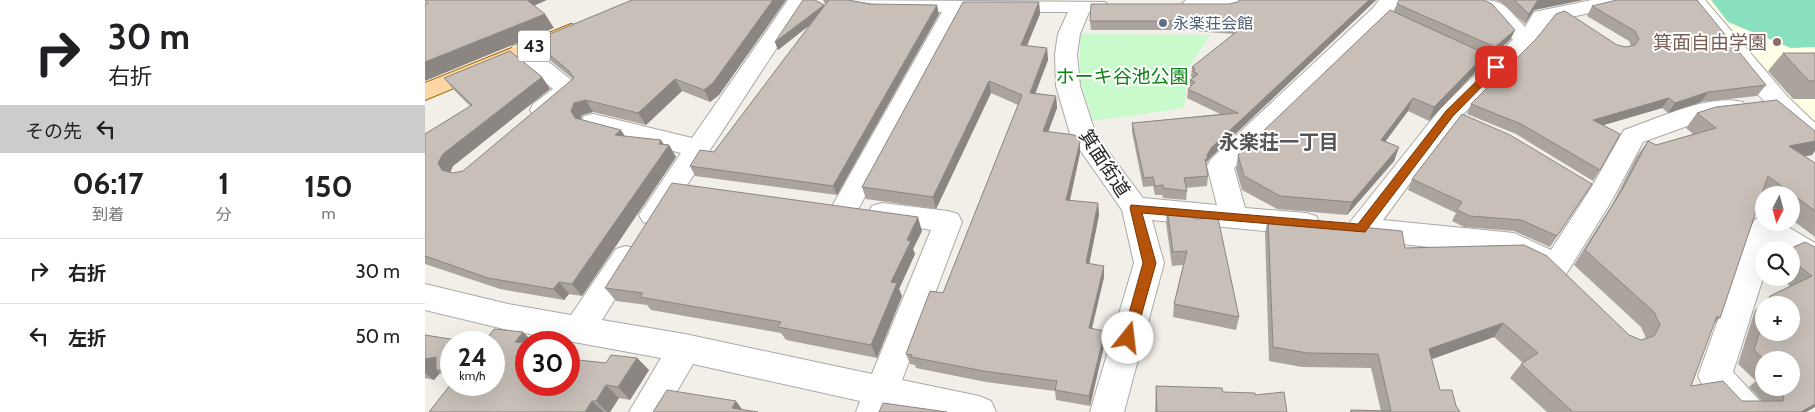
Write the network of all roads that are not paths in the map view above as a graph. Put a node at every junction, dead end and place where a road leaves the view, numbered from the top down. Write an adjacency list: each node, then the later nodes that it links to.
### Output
1 (798, 0): 24 (street)
2 (838, 0): 8 (street)
3 (1234, 0): 11 (street)
4 (1390, 0): 30 (street)
5 (1478, 0): 17 (street)
6 (1621, 0): 14 (street)
7 (1694, 0): 20 (street)
8 (884, 3): 12 (street)
9 (990, 3): 10 (street); 12 (street)
10 (1084, 3): 13 (street); 29 (street, 箕面街道)
11 (1182, 4)
12 (956, 6): 28 (street)
13 (1120, 6)
14 (1563, 12): 16 (street); 17 (street)
15 (591, 22): 18 (main road, 43)
16 (1587, 28)
17 (1527, 41): 31 (street)
18 (521, 52): 19 (main road, 43); 22 (street)
19 (425, 92)
20 (1779, 103): 23 (street); 33 (street)
21 (593, 122): 24 (street)
22 (523, 126)
23 (1815, 138)
24 (698, 148): 25 (street)
25 (673, 184): 26 (street); 37 (street)
26 (702, 188)
27 (816, 204): 28 (street)
28 (845, 208): 40 (street)
29 (1135, 208): 30 (street); 43 (street, 箕面街道)
30 (1233, 218): 31 (street)
31 (1361, 229): 33 (street)
32 (1815, 257): 44 (street)
33 (1555, 268): 34 (street)
34 (1575, 287)
35 (425, 297): 36 (street)
36 (508, 317): 37 (street); 38 (street)
37 (579, 330): 39 (street)
38 (496, 331)
39 (685, 348): 40 (street); 41 (street)
40 (877, 401): 42 (street)
41 (646, 412)
42 (979, 412)
43 (1107, 412)
44 (1748, 412)

